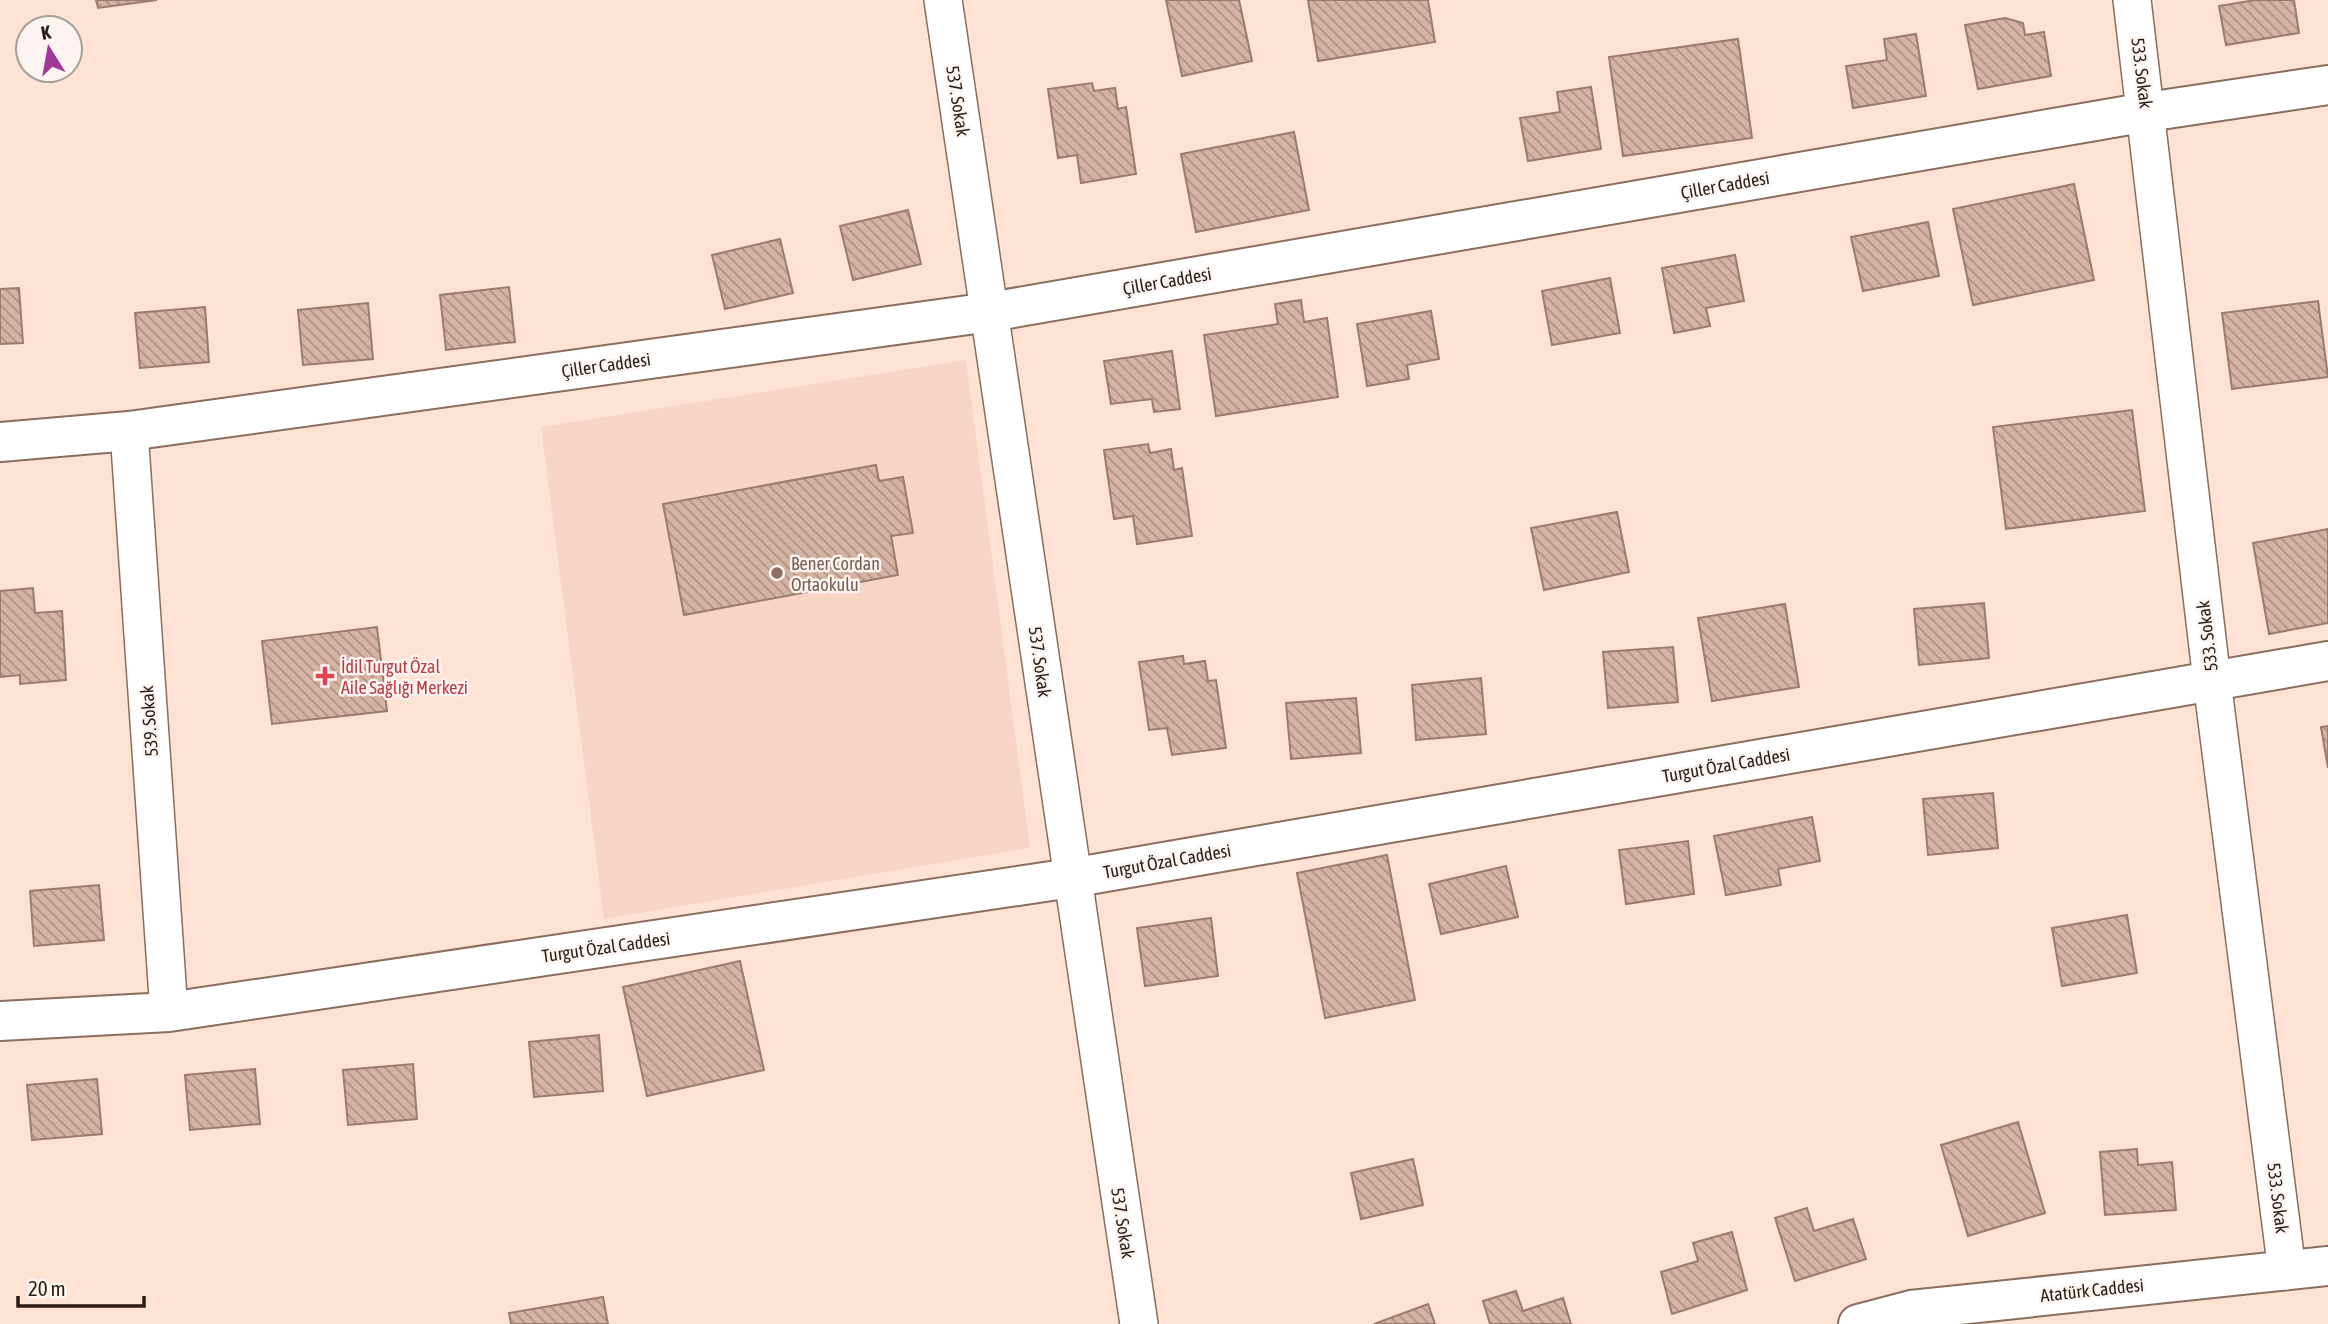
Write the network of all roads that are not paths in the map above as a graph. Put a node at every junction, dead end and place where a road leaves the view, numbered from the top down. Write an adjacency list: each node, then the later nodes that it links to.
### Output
1 (943, 0): 5 (street, 537. Sokak)
2 (2132, 0): 4 (street, 533. Sokak)
3 (2328, 85): 4 (street, Çiller Caddesi)
4 (2147, 112): 5 (street, Çiller Caddesi); 9 (street, 533. Sokak)
5 (990, 312): 6 (street, Çiller Caddesi); 10 (street, 537. Sokak)
6 (130, 431): 7 (street, Çiller Caddesi); 11 (street, 539. Sokak)
7 (0, 442)
8 (2328, 661): 9 (street, Turgut Özal Caddesi)
9 (2212, 681): 10 (street, Turgut Özal Caddesi); 14 (street, 533. Sokak)
10 (1071, 878): 11 (street, Turgut Özal Caddesi); 15 (street, 537. Sokak)
11 (169, 1012): 12 (street, Turgut Özal Caddesi)
12 (0, 1021)
13 (2328, 1266): 14 (street, Atatürk Caddesi)
14 (2287, 1271): 16 (street, Atatürk Caddesi)
15 (1139, 1324)
16 (1858, 1324)

